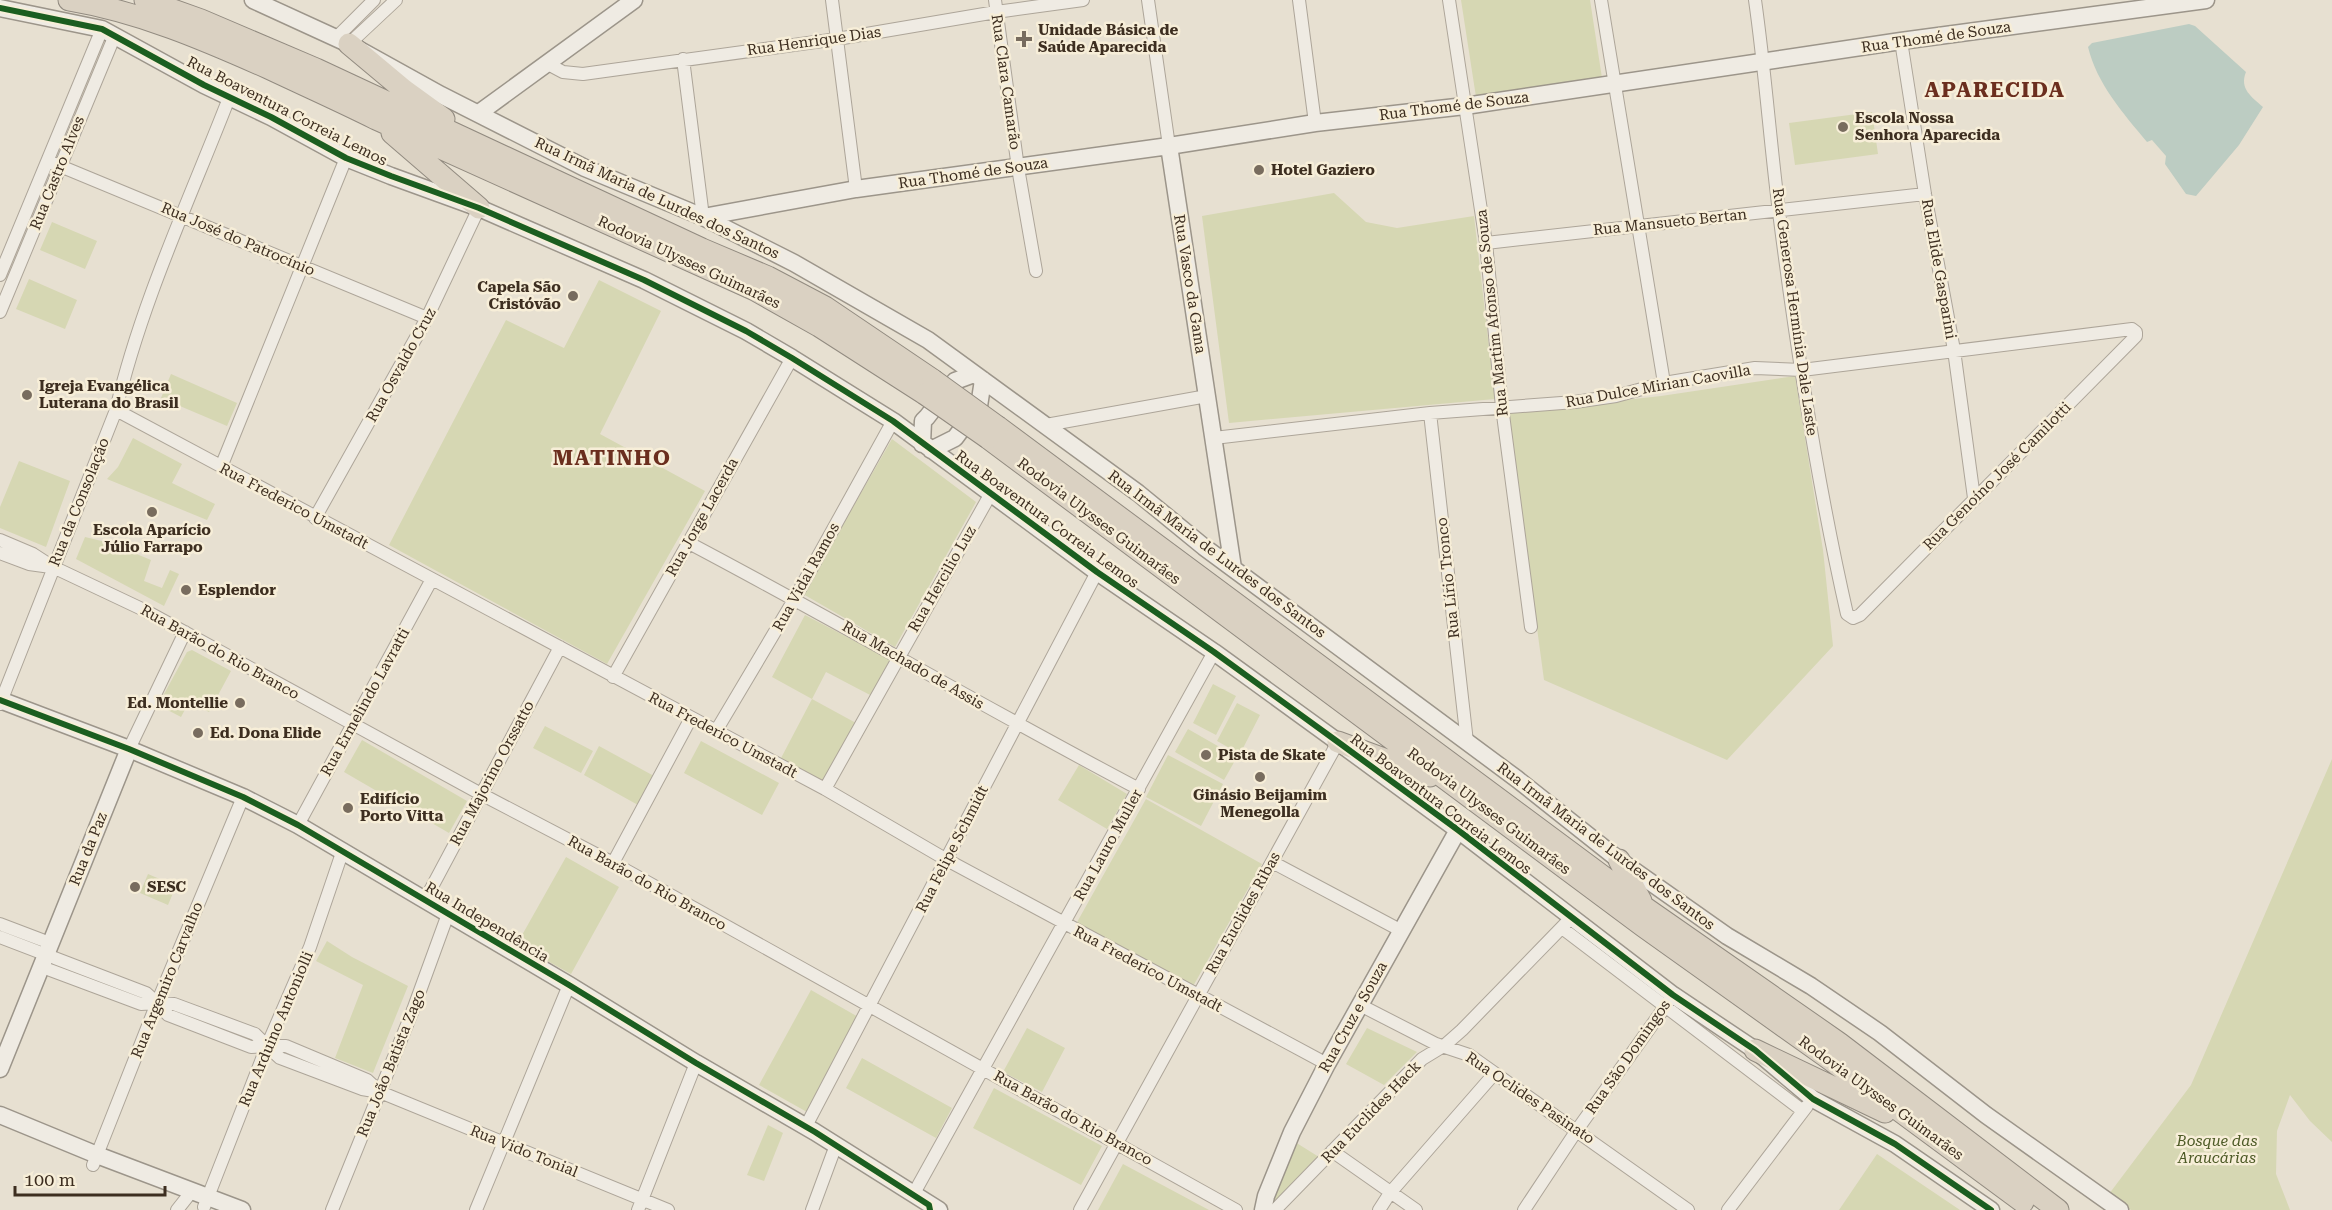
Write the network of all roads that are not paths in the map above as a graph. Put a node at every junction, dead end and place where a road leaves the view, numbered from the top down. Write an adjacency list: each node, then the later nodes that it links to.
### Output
1 (69, 0): 31 (highway, Rodovia Ulysses Guimarães)
2 (145, 0): 34 (highway, Rodovia Ulysses Guimarães)
3 (253, 0): 19 (street, Rua Irmã Maria de Lurdes dos Santos)
4 (374, 0): 19 (street)
5 (396, 0): 19 (street)
6 (634, 0): 23 (street)
7 (832, 0): 18 (street)
8 (1083, 0): 15 (street, Rua Henrique Dias)
9 (1148, 0): 33 (street, Rua Vasco da Gama)
10 (1299, 0): 32 (street)
11 (1449, 0): 27 (street, Rua Martim Afonso de Souza)
12 (1601, 0): 25 (street)
13 (1755, 0): 22 (street, Rua Generosa Hermínia Dale Laste)
14 (2206, 0): 20 (street, Rua Thomé de Souza)
15 (996, 6): 18 (street, Rua Henrique Dias); 38 (street, Rua Clara Camarão)
16 (0, 8): 17 (street, Rua Boaventura Correia Lemos)
17 (109, 32): 24 (street, Rua Castro Alves); 26 (street, Rua Boaventura Correia Lemos)
18 (837, 39): 21 (street, Rua Henrique Dias); 39 (street)
19 (343, 41): 29 (street, Rua Irmã Maria de Lurdes dos Santos); 34 (highway)
20 (1901, 41): 22 (street, Rua Thomé de Souza); 40 (street, Rua Elide Gasparini)
21 (683, 59): 23 (street, Rua Henrique Dias); 44 (street)
22 (1764, 61): 25 (street, Rua Thomé de Souza); 42 (street, Rua Generosa Hermínia Dale Laste)
23 (546, 63): 29 (street)
24 (89, 77): 28 (street, Rua Castro Alves); 30 (street, Rua Castro Alves)
25 (1616, 83): 27 (street, Rua Thomé de Souza); 46 (street)
26 (229, 98): 35 (street, Rua Boaventura Correia Lemos); 43 (street, Rua da Consolação)
27 (1465, 106): 32 (street, Rua Thomé de Souza); 48 (street, Rua Martim Afonso de Souza)
28 (67, 113): 30 (street); 36 (street, Rua Castro Alves)
29 (479, 113): 44 (street, Rua Irmã Maria de Lurdes dos Santos)
30 (80, 118): 37 (street, Rua Castro Alves)
31 (376, 119): 41 (highway); 63 (highway, Rodovia Ulysses Guimarães)
32 (1315, 123): 33 (street, Rua Thomé de Souza)
33 (1169, 146): 38 (street, Rua Thomé de Souza); 64 (street, Rua Vasco da Gama)
34 (488, 151): 63 (highway, Rodovia Ulysses Guimarães)
35 (346, 158): 41 (street, Rua Boaventura Correia Lemos); 49 (street)
36 (48, 161): 37 (street, Rua José do Patrocínio); 45 (street, Rua Castro Alves)
37 (60, 166): 43 (street, Rua José do Patrocínio); 47 (street, Rua Castro Alves)
38 (1018, 168): 39 (street, Rua Thomé de Souza); 50 (street, Rua Clara Camarão)
39 (856, 189): 44 (street, Rua Thomé de Souza)
40 (1925, 194): 42 (street, Rua Mansueto Bertan); 56 (street, Rua Elide Gasparini)
41 (479, 208): 54 (street, Rua Osvaldo Cruz); 57 (street, Rua Boaventura Correia Lemos)
42 (1779, 211): 46 (street, Rua Mansueto Bertan); 59 (street, Rua Generosa Hermínia Dale Laste)
43 (183, 216): 49 (street, Rua José do Patrocínio); 68 (street, Rua da Consolação)
44 (704, 217): 58 (street, Rua Irmã Maria de Lurdes dos Santos)
45 (21, 225): 47 (street); 51 (street, Rua Castro Alves)
46 (1637, 225): 48 (street, Rua Mansueto Bertan); 62 (street)
47 (34, 229): 52 (street, Rua Castro Alves)
48 (1486, 243): 67 (street, Rua Martim Afonso de Souza)
49 (303, 266): 54 (street, Rua José do Patrocínio); 77 (street)
50 (1036, 271)
51 (0, 275): 52 (street)
52 (13, 280): 53 (street, Rua Castro Alves)
53 (0, 312)
54 (428, 318): 81 (street, Rua Osvaldo Cruz)
55 (2136, 332): 56 (street, Rua Dulce Mirian Caovilla); 80 (street, Rua Genoíno José Camilotti)
56 (1954, 350): 59 (street, Rua Dulce Mirian Caovilla); 80 (street, Rua Elide Gasparini)
57 (792, 358): 71 (street, Rua Boaventura Correia Lemos); 83 (street, Rua Jorge Lacerda)
58 (953, 358): 60 (street, Rua Irmã Maria de Lurdes dos Santos); 61 (street)
59 (1802, 370): 62 (street, Rua Dulce Mirian Caovilla); 90 (street, Rua Generosa Hermínia Dale Laste)
60 (979, 377): 61 (street); 65 (street, Rua Irmã Maria de Lurdes dos Santos); 66 (street)
61 (955, 381): 70 (street)
62 (1664, 383): 67 (street, Rua Dulce Mirian Caovilla)
63 (929, 387): 73 (highway, Rodovia Ulysses Guimarães, bridge)
64 (1207, 396): 72 (street); 75 (street, Rua Vasco da Gama)
65 (1006, 397): 66 (street); 72 (street, Rua Irmã Maria de Lurdes dos Santos)
66 (979, 406): 74 (street)
67 (1502, 407): 69 (street, Rua Dulce Mirian Caovilla); 91 (street, Rua Martim Afonso de Souza)
68 (116, 410): 77 (street, Rua Frederico Umstadt); 85 (street, Rua da Consolação)
69 (1430, 413): 75 (street, Rua Dulce Mirian Caovilla); 103 (street, Rua Lírio Tronco)
70 (923, 421): 71 (street); 76 (street)
71 (898, 425): 76 (street, Rua Boaventura Correia Lemos); 89 (street, Rua Vidal Ramos)
72 (1046, 425): 86 (street, Rua Irmã Maria de Lurdes dos Santos)
73 (993, 432): 105 (highway, Rodovia Ulysses Guimarães); 118 (highway, Rodovia Ulysses Guimarães)
74 (956, 438): 76 (street); 78 (street)
75 (1214, 438): 86 (street, Rua Vasco da Gama)
76 (927, 447): 78 (street, Rua Boaventura Correia Lemos)
77 (221, 467): 81 (street, Rua Frederico Umstadt)
78 (956, 468): 79 (street, Rua Boaventura Correia Lemos)
79 (990, 495): 87 (street, Rua Boaventura Correia Lemos); 95 (street, Rua Hercilio Luz)
80 (1974, 498): 90 (street, Rua Genoíno José Camilotti)
81 (315, 518): 88 (street, Rua Frederico Umstadt)
82 (0, 540): 85 (street, Rua Barão do Rio Branco)
83 (687, 542): 89 (street, Rua Machado de Assis); 96 (street, Rua Jorge Lacerda)
84 (0, 553): 85 (street, Rua Barão do Rio Branco)
85 (52, 567): 92 (street, Rua Barão do Rio Branco); 97 (street, Rua da Consolação)
86 (1233, 568): 103 (street, Rua Irmã Maria de Lurdes dos Santos)
87 (1097, 572): 94 (street, Rua Boaventura Correia Lemos); 99 (street, Rua Felipe Schmidt)
88 (432, 579): 93 (street, Rua Frederico Umstadt); 100 (street, Rua Ermelindo Lavratti)
89 (795, 598): 95 (street, Rua Machado de Assis); 101 (street, Rua Vidal Ramos)
90 (1853, 618)
91 (1532, 627)
92 (185, 632): 100 (street, Rua Barão do Rio Branco); 104 (street, Rua da Paz)
93 (560, 647): 96 (street, Rua Frederico Umstadt); 108 (street, Rua Majorino Orssatto)
94 (1214, 652): 102 (street, Rua Boaventura Correia Lemos); 107 (street, Rua Lauro Muller)
95 (898, 656): 99 (street, Rua Machado de Assis); 106 (street, Rua Hercilio Luz)
96 (613, 677): 98 (street, Rua Frederico Umstadt)
97 (0, 701): 104 (street, Rua Independência)
98 (691, 718): 101 (street, Rua Frederico Umstadt); 116 (street)
99 (1017, 724): 107 (street, Rua Machado de Assis); 113 (street, Rua Felipe Schmidt)
100 (353, 725): 108 (street, Rua Barão do Rio Branco); 110 (street, Rua Ermelindo Lavratti)
101 (716, 731): 106 (street, Rua Frederico Umstadt)
102 (1338, 742): 105 (highway); 111 (street, Rua Boaventura Correia Lemos); 115 (street, Rua Euclides Ribas)
103 (1467, 742): 114 (street, Rua Irmã Maria de Lurdes dos Santos)
104 (129, 748): 109 (street, Rua Independência); 125 (street, Rua da Paz)
105 (1453, 784): 148 (highway, Rodovia Ulysses Guimarães)
106 (825, 789): 113 (street, Rua Frederico Umstadt)
107 (1139, 789): 122 (street, Rua Lauro Muller)
108 (481, 794): 116 (street, Rua Barão do Rio Branco); 117 (street, Rua Majorino Orssatto)
109 (243, 797): 110 (street, Rua Independência); 131 (street, Rua Argemiro Carvalho)
110 (298, 825): 112 (street, Rua Independência)
111 (1458, 830): 120 (street, Rua Boaventura Correia Lemos); 123 (street, Rua Cruz e Souza)
112 (343, 850): 117 (street, Rua Independência); 134 (street, Rua Arduino Antoniolli)
113 (947, 860): 122 (street, Rua Frederico Umstadt); 133 (street, Rua Felipe Schmidt)
114 (1619, 860): 118 (highway); 177 (street, Rua Irmã Maria de Lurdes dos Santos)
115 (1272, 862): 123 (street); 129 (street, Rua Euclides Ribas)
116 (613, 863): 133 (street, Rua Barão do Rio Branco)
117 (425, 900): 119 (street, Rua Independência)
118 (1644, 907): 176 (highway, Rodovia Ulysses Guimarães)
119 (448, 914): 127 (street, Rua Independência); 142 (street, Rua João Batista Zago)
120 (1567, 923): 130 (street, Rua Boaventura Correia Lemos); 135 (street, Rua Euclides Hack)
121 (0, 924): 125 (street)
122 (1064, 924): 129 (street, Rua Frederico Umstadt); 139 (street, Rua Lauro Muller)
123 (1401, 930): 132 (street, Rua Cruz e Souza)
124 (0, 937): 125 (street)
125 (46, 955): 126 (street, Rua Vido Tonial); 128 (street, Rua Vido Tonial); 140 (street, Rua da Paz)
126 (104, 976): 128 (street); 131 (street, Rua Vido Tonial)
127 (569, 985): 137 (street, Rua Independência); 151 (street)
128 (100, 989): 131 (street, Rua Vido Tonial)
129 (1198, 996): 138 (street, Rua Frederico Umstadt); 150 (street, Rua Euclides Ribas)
130 (1669, 1000): 136 (street, Rua Boaventura Correia Lemos); 143 (street); 147 (street, Rua São Domingos)
131 (157, 1003): 134 (street, Rua Vido Tonial); 154 (street, Rua Argemiro Carvalho)
132 (1360, 1005): 135 (street, Rua Oclides Pasinato); 138 (street, Rua Cruz e Souza)
133 (870, 1007): 139 (street, Rua Barão do Rio Branco); 146 (street, Rua Felipe Schmidt)
134 (267, 1046): 142 (street, Rua Vido Tonial); 157 (street, Rua Arduino Antoniolli)
135 (1445, 1046): 141 (street, Rua Oclides Pasinato); 153 (street, Rua Euclides Hack)
136 (1755, 1050): 143 (street, Rua Boaventura Correia Lemos); 148 (highway)
137 (696, 1063): 146 (street, Rua Independência); 158 (street)
138 (1327, 1064): 167 (street, Rua Cruz e Souza)
139 (984, 1068): 150 (street, Rua Barão do Rio Branco); 156 (street, Rua Lauro Muller)
140 (0, 1069)
141 (1494, 1074): 147 (street, Rua Oclides Pasinato); 155 (street)
142 (380, 1092): 151 (street, Rua Vido Tonial); 161 (street, Rua João Batista Zago)
143 (1808, 1105): 173 (street); 174 (street, Rua Boaventura Correia Lemos)
144 (0, 1115): 149 (street)
145 (0, 1126): 149 (street)
146 (806, 1126): 152 (street, Rua Independência)
147 (1577, 1130): 171 (street, Rua São Domingos); 172 (street, Rua Oclides Pasinato)
148 (1927, 1132): 175 (highway, Rodovia Ulysses Guimarães)
149 (46, 1139): 154 (street)
150 (1117, 1142): 165 (street, Rua Euclides Ribas); 166 (street, Rua Barão do Rio Branco)
151 (504, 1143): 158 (street, Rua Vido Tonial); 162 (street)
152 (836, 1144): 156 (street, Rua Independência); 164 (street)
153 (1332, 1151): 155 (street); 168 (street, Rua Euclides Hack)
154 (95, 1160): 157 (street)
155 (1390, 1193): 169 (street); 170 (street)
156 (913, 1195): 159 (street, Rua Independência)
157 (197, 1203): 160 (street)
158 (640, 1205): 163 (street, Rua Vido Tonial)
159 (933, 1208)
160 (242, 1210)
161 (332, 1210)
162 (476, 1210)
163 (668, 1210)
164 (812, 1210)
165 (1080, 1210)
166 (1236, 1210)
167 (1263, 1210)
168 (1275, 1210)
169 (1378, 1210)
170 (1416, 1210)
171 (1524, 1210)
172 (1688, 1210)
173 (1728, 1210)
174 (1990, 1210)
175 (2033, 1210)
176 (2058, 1210)
177 (2120, 1210)

